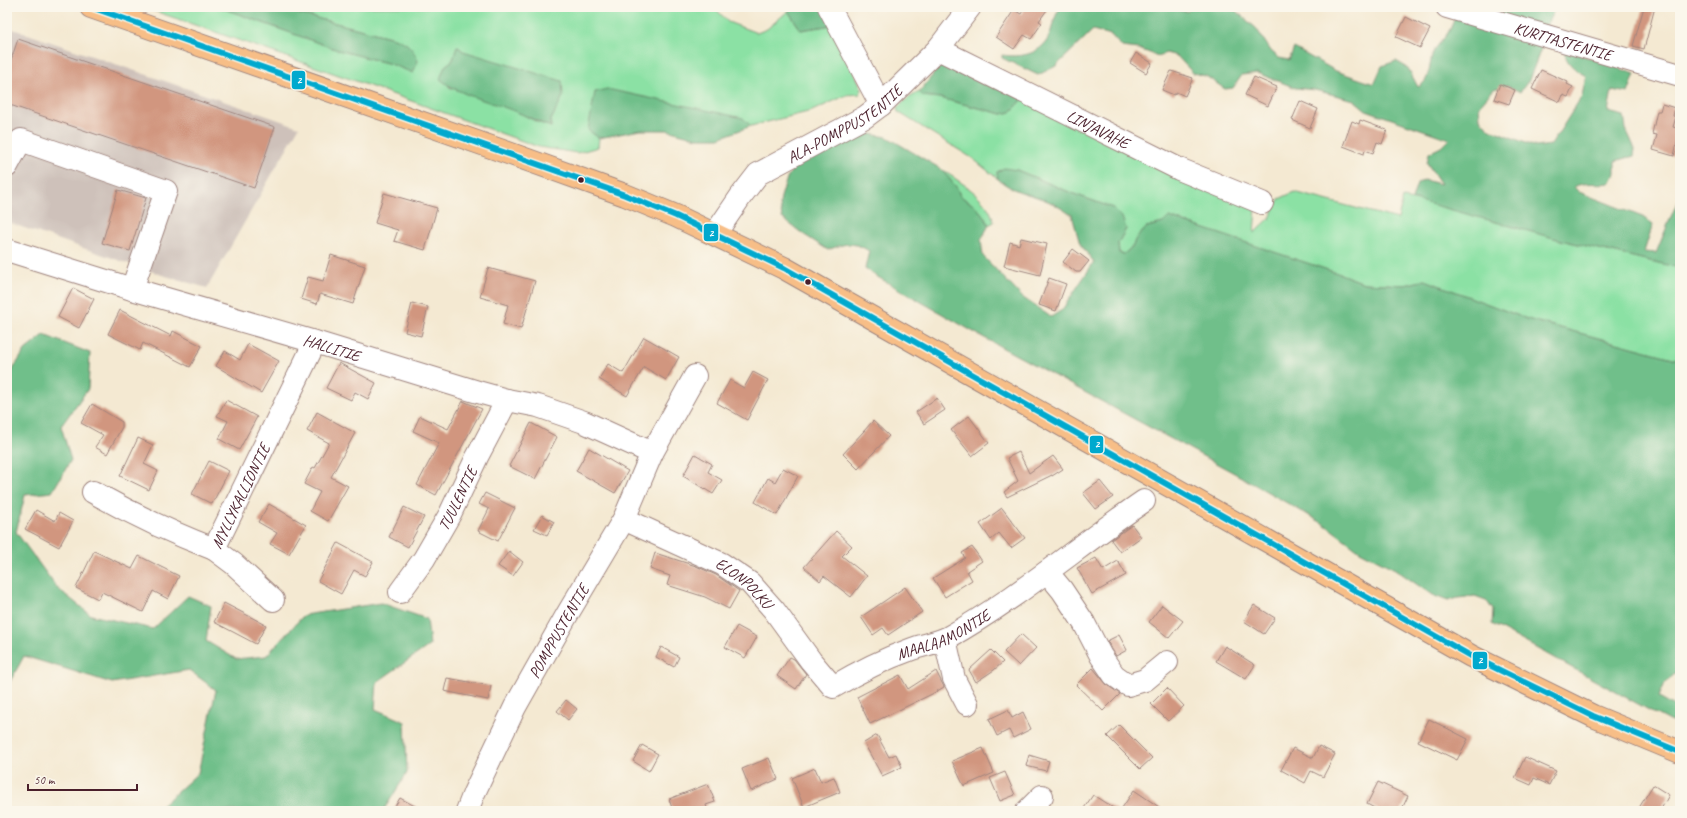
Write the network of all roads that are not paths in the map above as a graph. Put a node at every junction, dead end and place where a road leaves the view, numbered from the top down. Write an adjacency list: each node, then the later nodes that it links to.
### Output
1 (90, 7): 10 (highway)
2 (829, 7): 7 (street)
3 (970, 7): 5 (street, ALA-POMPPUSTENTIE)
4 (1447, 7): 6 (street, KURTTASTENTIE)
5 (938, 49): 7 (street, ALA-POMPPUSTENTIE); 9 (street, LINJAVAHE)
6 (1680, 75)
7 (881, 105): 10 (street, ALA-POMPPUSTENTIE)
8 (7, 166): 12 (street)
9 (1262, 203)
10 (715, 234): 28 (highway)
11 (7, 250): 12 (street, HALLITIE)
12 (132, 290): 13 (street, HALLITIE)
13 (315, 342): 15 (street, HALLITIE); 20 (street, MYLLYKALLIONTIE)
14 (695, 376): 16 (street, POMPPUSTENTIE)
15 (507, 400): 16 (street, HALLITIE); 22 (street, TUULENTIE)
16 (652, 453): 19 (street, POMPPUSTENTIE)
17 (93, 492): 20 (street, MYLLYKALLIONTIE)
18 (1144, 501): 21 (street, MAALAAMONTIE)
19 (624, 519): 26 (street, ELONPOLKU); 29 (street, POMPPUSTENTIE)
20 (214, 550): 23 (street)
21 (1047, 572): 24 (street, MAALAAMONTIE); 25 (street)
22 (400, 592)
23 (273, 600)
24 (945, 639): 26 (street, MAALAAMONTIE); 27 (street)
25 (1167, 662)
26 (833, 687)
27 (967, 704)
28 (1680, 752)
29 (467, 811)

